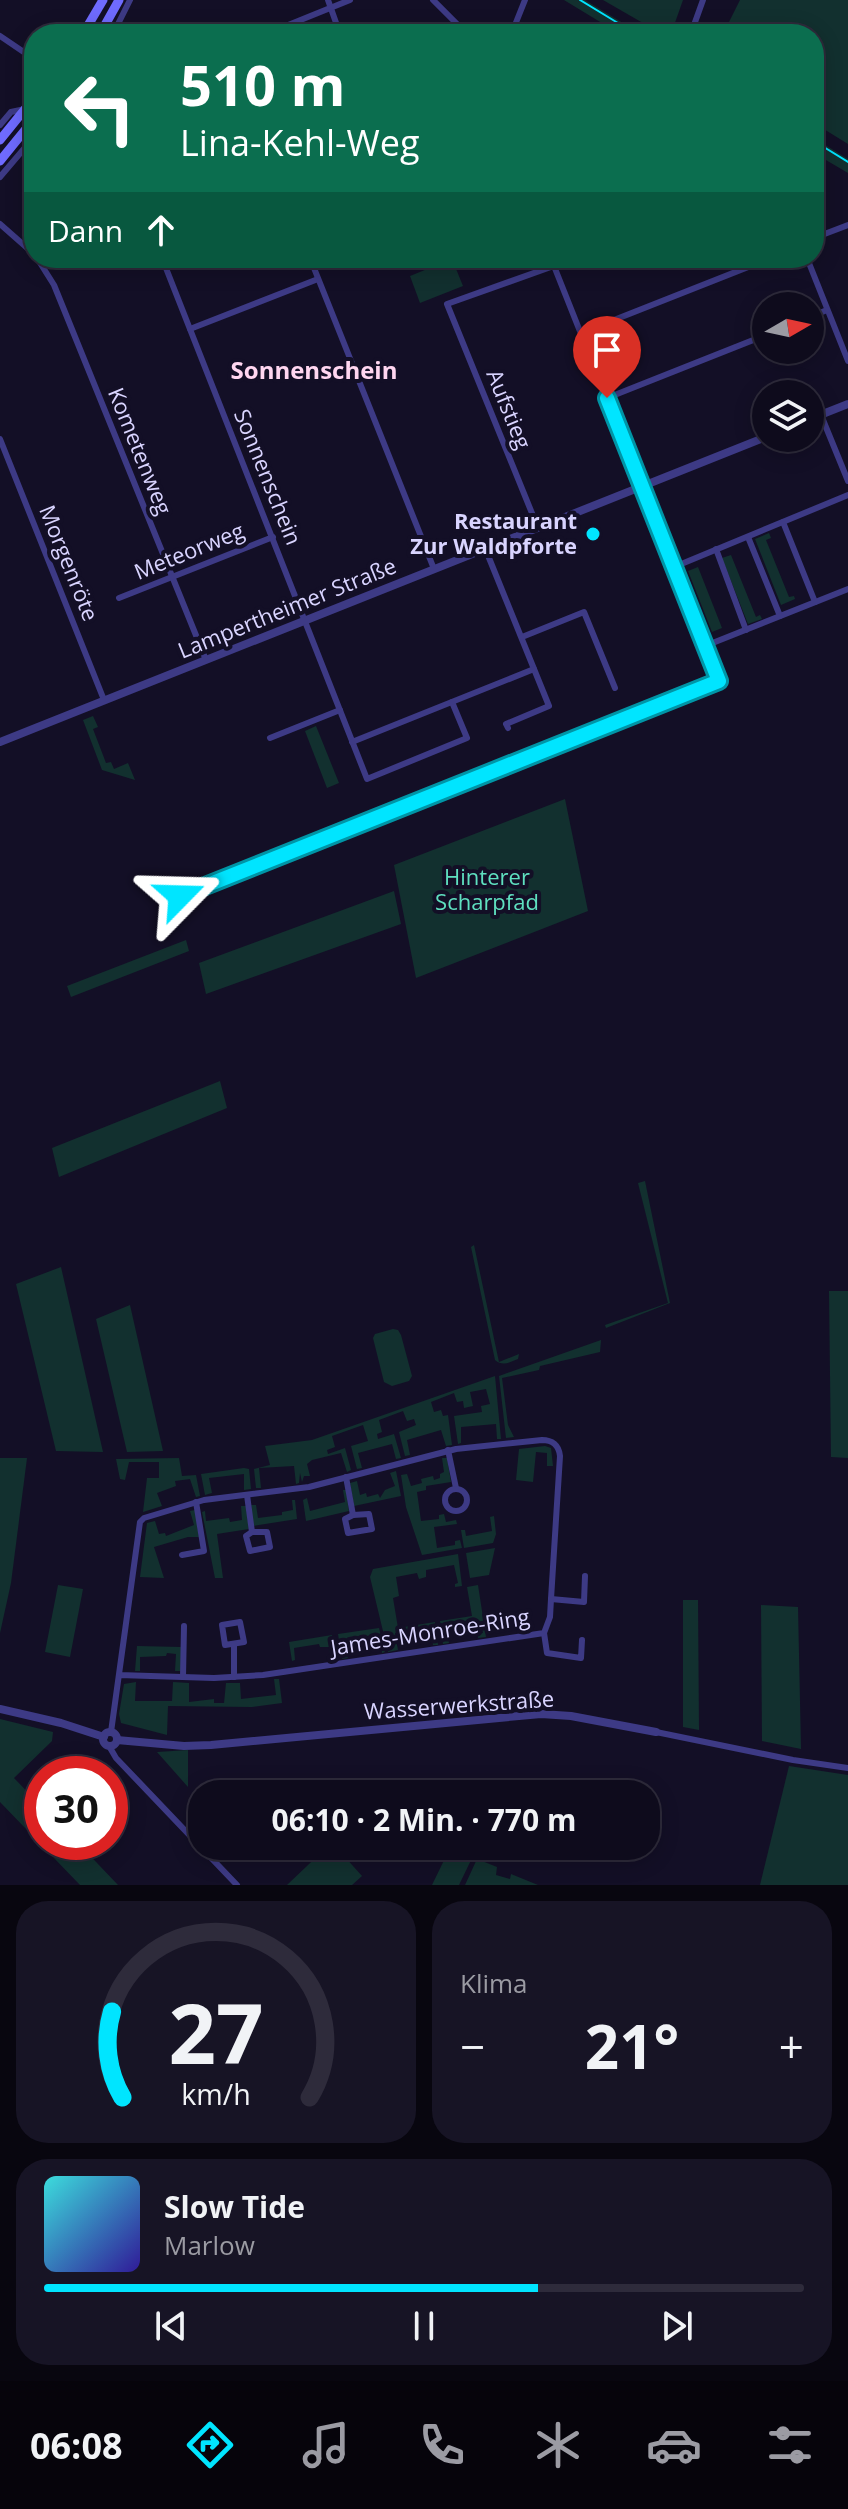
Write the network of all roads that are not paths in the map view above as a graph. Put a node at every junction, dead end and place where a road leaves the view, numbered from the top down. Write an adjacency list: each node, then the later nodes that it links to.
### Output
1 (119, 0): 11 (main road)
2 (130, 0): 12 (street)
3 (328, 0): 9 (street)
4 (350, 0): 9 (street)
5 (433, 0): 15 (street)
6 (525, 0): 16 (street)
7 (703, 0): 17 (street)
8 (101, 2): 10 (main road)
9 (331, 8): 13 (street); 14 (street)
10 (89, 24)
11 (106, 24)
12 (118, 24)
13 (291, 24)
14 (337, 24)
15 (457, 24)
16 (515, 24)
17 (694, 24)
18 (0, 36): 19 (street)
19 (24, 51)
20 (24, 109): 22 (street)
21 (24, 110): 24 (main road)
22 (0, 125)
23 (24, 131): 26 (main road)
24 (0, 140)
25 (24, 149): 27 (street)
26 (0, 161)
27 (0, 177)
28 (0, 224): 31 (street, Kometenweg)
29 (848, 225): 30 (street)
30 (824, 234)
31 (24, 245)
32 (43, 268): 63 (street, Kometenweg)
33 (166, 268): 42 (street, Sonnenschein)
34 (314, 268): 39 (street)
35 (548, 268): 56 (street, Aufstieg)
36 (555, 268): 43 (street)
37 (746, 268): 43 (street)
38 (811, 268): 40 (street)
39 (318, 279): 42 (street); 62 (street)
40 (827, 310): 41 (street); 45 (street)
41 (824, 311)
42 (190, 329): 57 (street, Sonnenschein)
43 (581, 333): 46 (street)
44 (752, 341): 46 (street)
45 (848, 361)
46 (607, 398): 53 (street)
47 (848, 404): 48 (street)
48 (824, 414)
49 (824, 422): 52 (street)
50 (0, 439): 75 (street, Morgenröte)
51 (752, 443): 53 (street, Lampertheimer Straße)
52 (848, 481)
53 (642, 486): 56 (street, Lampertheimer Straße); 61 (street)
54 (848, 495): 55 (street)
55 (783, 522): 58 (street); 66 (street)
56 (538, 528): 59 (street, Lampertheimer Straße)
57 (273, 537): 63 (street, Meteorweg); 68 (street, Sonnenschein)
58 (748, 537): 60 (street); 67 (street)
59 (485, 548): 62 (street, Lampertheimer Straße); 70 (street)
60 (716, 549): 61 (street); 69 (street)
61 (674, 567): 71 (street)
62 (434, 569): 68 (street, Lampertheimer Straße)
63 (172, 577): 65 (street, Meteorweg); 72 (street, Kometenweg)
64 (848, 589): 66 (street)
65 (119, 598)
66 (815, 602): 67 (street)
67 (780, 616): 69 (street)
68 (305, 620): 72 (street, Lampertheimer Straße); 77 (street, Sonnenschein)
69 (746, 630): 71 (street)
70 (522, 637): 73 (street); 74 (street)
71 (705, 646): 82 (street)
72 (206, 660): 75 (street, Lampertheimer Straße)
73 (534, 669): 76 (street); 78 (street)
74 (615, 688)
75 (104, 700): 80 (street, Lampertheimer Straße)
76 (452, 702): 81 (street); 81 (street, Sonnenschein)
77 (340, 710): 79 (street); 81 (street, Sonnenschein)
78 (508, 728)
79 (270, 738)
80 (0, 742)
81 (352, 742)
82 (180, 896)
83 (448, 1450): 84 (street, James-Monroe-Ring); 85 (street); 92 (street, James-Monroe-Ring)
84 (346, 1477): 86 (street, James-Monroe-Ring); 88 (street)
85 (456, 1488)
86 (247, 1495): 87 (street, James-Monroe-Ring); 89 (street)
87 (196, 1502): 90 (street); 97 (street, James-Monroe-Ring)
88 (353, 1515): 88 (street)
89 (252, 1532)
90 (182, 1555)
91 (585, 1576): 92 (street)
92 (551, 1599): 94 (street, James-Monroe-Ring)
93 (184, 1626): 98 (street)
94 (544, 1633): 95 (street); 99 (street, James-Monroe-Ring)
95 (582, 1640)
96 (234, 1644): 96 (street); 99 (street)
97 (119, 1675): 98 (street, James-Monroe-Ring); 102 (street, James-Monroe-Ring)
98 (183, 1677): 99 (street, James-Monroe-Ring)
99 (234, 1677)
100 (0, 1709): 102 (street)
101 (656, 1732): 103 (street, Wasserwerkstraße); 104 (street, Wasserwerkstraße)
102 (108, 1734): 103 (street)
103 (113, 1743): 105 (street)
104 (848, 1768)
105 (237, 1885)

